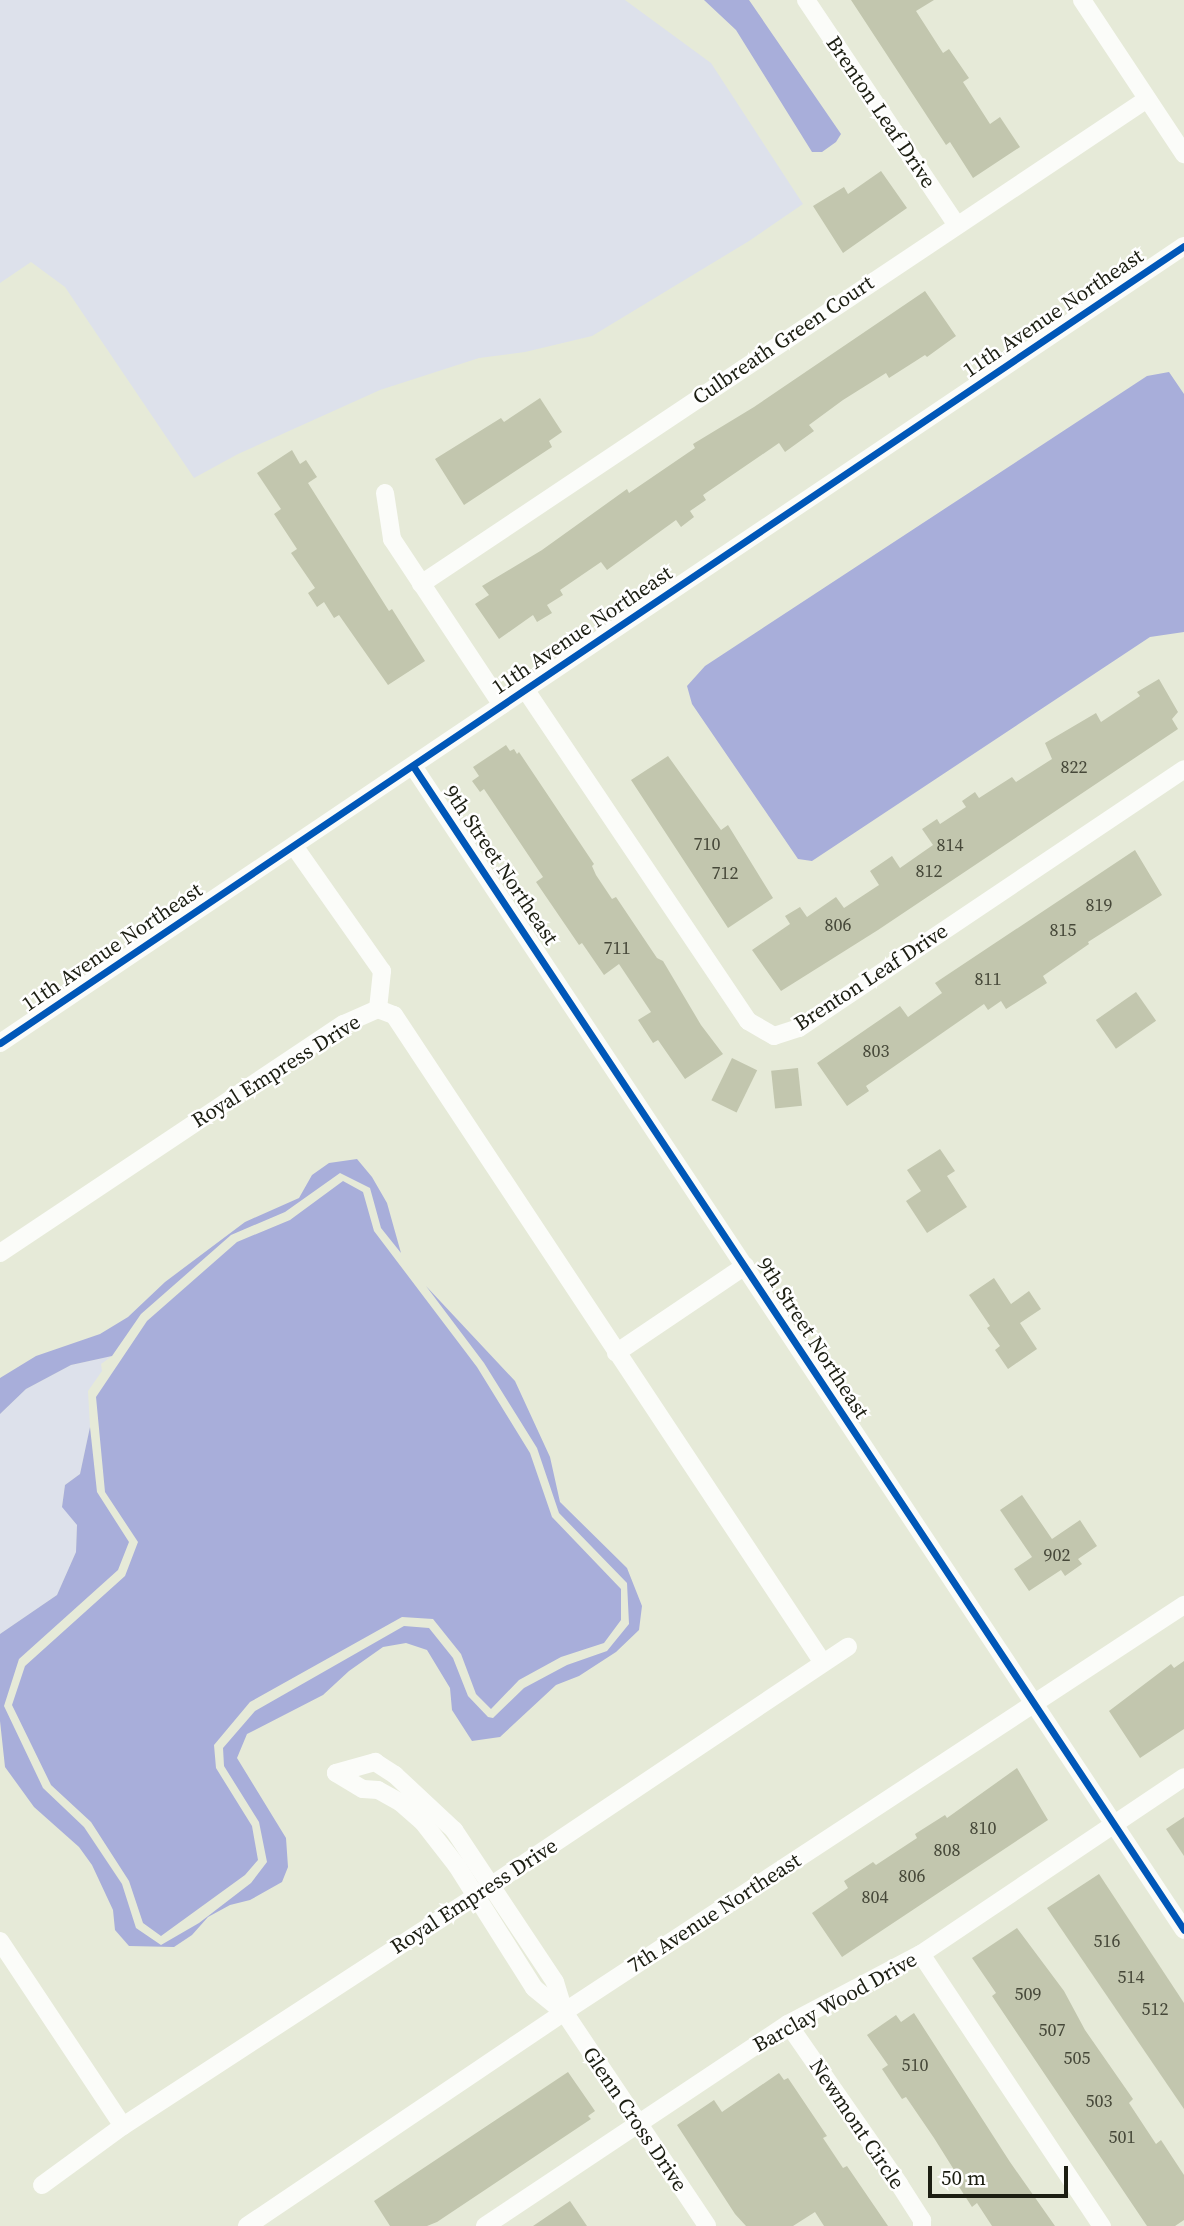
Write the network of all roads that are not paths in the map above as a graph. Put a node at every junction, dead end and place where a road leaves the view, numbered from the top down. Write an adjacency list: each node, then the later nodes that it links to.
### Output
1 (806, 0): 5 (street, Brenton Leaf Drive)
2 (1082, 0): 3 (street)
3 (1147, 99): 4 (street); 5 (street, Culbreath Green Court)
4 (1184, 154)
5 (956, 224): 8 (street, Culbreath Green Court)
6 (1184, 246): 9 (street, 11th Avenue Northeast)
7 (385, 493): 8 (street)
8 (421, 584): 10 (street)
9 (525, 689): 10 (street, 11th Avenue Northeast); 12 (street, Brenton Leaf Drive)
10 (502, 705): 11 (street, 11th Avenue Northeast)
11 (413, 765): 13 (street, 11th Avenue Northeast); 17 (street, 9th Street Northeast)
12 (1184, 769)
13 (294, 846): 14 (street); 15 (street, 11th Avenue Northeast)
14 (377, 1009): 16 (street, Royal Empress Drive); 18 (street, Royal Empress Drive)
15 (0, 1043)
16 (0, 1253)
17 (745, 1266): 18 (street); 22 (street, 9th Street Northeast)
18 (616, 1353): 21 (street, Royal Empress Drive)
19 (1184, 1605): 22 (street, 7th Avenue Northeast)
20 (848, 1647): 21 (street, Royal Empress Drive)
21 (823, 1663): 25 (street, Royal Empress Drive)
22 (1034, 1703): 24 (street, 9th Street Northeast); 30 (street, 7th Avenue Northeast)
23 (1184, 1777): 24 (street, Barclay Wood Drive)
24 (1114, 1823): 27 (street, 9th Street Northeast); 29 (street, Barclay Wood Drive)
25 (492, 1885): 26 (street, Royal Empress Drive); 26 (street); 30 (street)
26 (474, 1897): 30 (street); 33 (street, Royal Empress Drive)
27 (1184, 1930)
28 (0, 1941): 33 (street)
29 (921, 1954): 31 (street, Barclay Wood Drive); 39 (street)
30 (564, 2011): 32 (street, Glenn Cross Drive); 35 (street, 7th Avenue Northeast)
31 (788, 2024): 32 (street, Barclay Wood Drive); 38 (street, Newmont Circle)
32 (638, 2124): 36 (street, Barclay Wood Drive); 37 (street, Glenn Cross Drive)
33 (123, 2126): 34 (street, Royal Empress Drive)
34 (42, 2185)
35 (253, 2224)
36 (487, 2226)
37 (707, 2226)
38 (922, 2226)
39 (1102, 2226)

